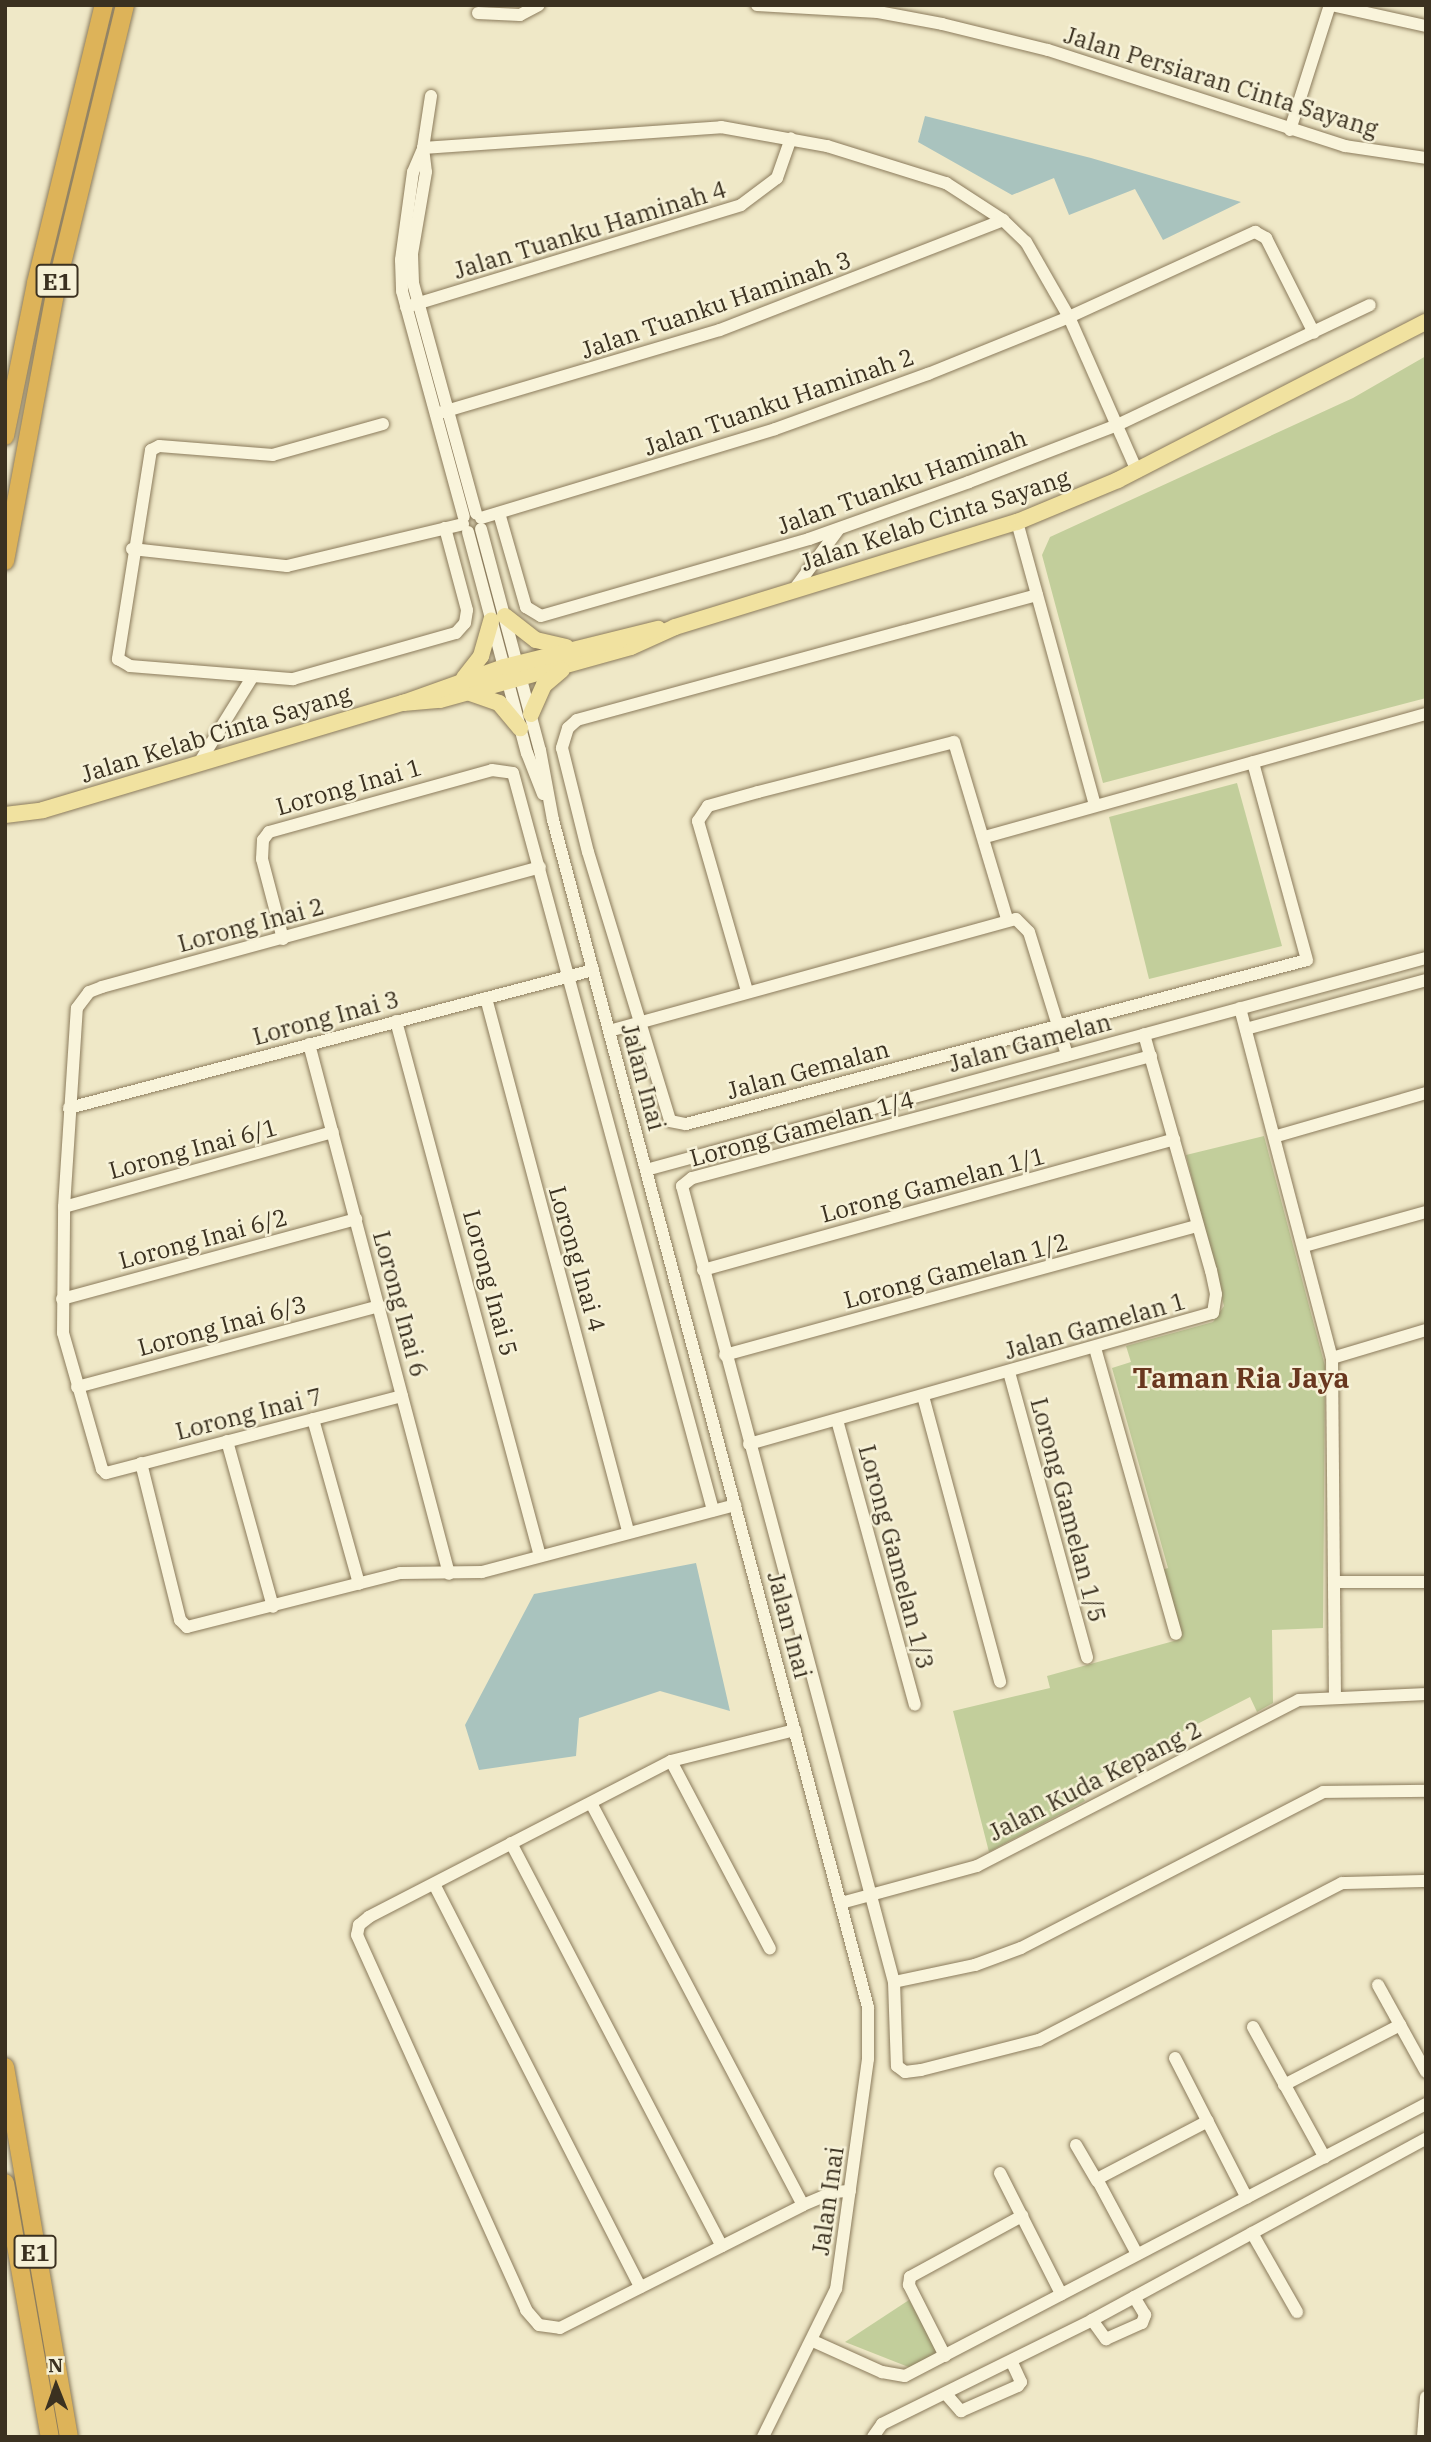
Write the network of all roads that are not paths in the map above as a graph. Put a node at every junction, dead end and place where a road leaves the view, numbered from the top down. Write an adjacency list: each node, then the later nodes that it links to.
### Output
1 (104, 5): 24 (highway, E1)
2 (125, 5): 32 (highway, E1)
3 (539, 5): 6 (street)
4 (757, 5): 9 (street, Jalan Persiaran Cinta Sayang)
5 (1331, 5): 7 (street); 9 (street)
6 (478, 13)
7 (1426, 26)
8 (431, 96): 11 (street)
9 (1290, 130): 12 (street, Jalan Persiaran Cinta Sayang)
10 (791, 138): 11 (street); 13 (street); 15 (street, Jalan Tuanku Haminah 4)
11 (423, 148): 15 (street)
12 (1426, 158)
13 (1003, 220): 16 (street); 21 (street, Jalan Tuanku Haminah 3)
14 (1370, 304): 19 (street, Jalan Tuanku Haminah)
15 (412, 306): 21 (street)
16 (1069, 317): 19 (street, Jalan Tuanku Haminah 2); 23 (street); 26 (street, Jalan Tuanku Haminah 2)
17 (1426, 322): 20 (main road, Jalan Kelab Cinta Sayang)
18 (1426, 329): 20 (main road)
19 (1314, 333): 23 (street, Jalan Tuanku Haminah)
20 (1402, 335): 25 (main road, Jalan Kelab Cinta Sayang)
21 (442, 412): 27 (street)
22 (383, 424): 31 (street)
23 (1115, 426): 25 (street); 30 (street, Jalan Tuanku Haminah)
24 (5, 436)
25 (1137, 471): 28 (main road, Jalan Kelab Cinta Sayang)
26 (499, 513): 27 (street, Jalan Tuanku Haminah 2); 30 (street, Jalan Tuanku Haminah)
27 (472, 522): 29 (street, Jalan Tuanku Haminah 2); 35 (street)
28 (1017, 522): 33 (main road, Jalan Kelab Cinta Sayang); 34 (street)
29 (445, 528): 31 (street, Jalan Tuanku Haminah 2); 38 (street)
30 (838, 530): 33 (street)
31 (132, 549): 38 (street)
32 (5, 561)
33 (793, 591): 36 (main road, Jalan Kelab Cinta Sayang)
34 (1037, 595): 45 (street); 62 (street)
35 (498, 618): 36 (main road); 37 (street); 39 (main road)
36 (578, 655): 37 (main road, Jalan Kelab Cinta Sayang); 40 (main road)
37 (513, 673): 39 (main road, Jalan Kelab Cinta Sayang); 40 (street, Jalan Inai); 42 (street, Jalan Inai)
38 (251, 679): 44 (street)
39 (467, 686): 42 (main road); 44 (main road, Jalan Kelab Cinta Sayang)
40 (531, 714): 48 (street, Jalan Inai)
41 (1426, 714): 43 (street)
42 (520, 728): 48 (street, Jalan Inai)
43 (1253, 762): 45 (street); 63 (street)
44 (199, 763): 46 (main road, Jalan Kelab Cinta Sayang)
45 (1095, 805): 50 (street)
46 (43, 810): 47 (main road, Jalan Kelab Cinta Sayang); 49 (main road, Jalan Kelab Cinta Sayang)
47 (5, 816)
48 (553, 820): 55 (street, Jalan Inai)
49 (5, 826)
50 (985, 838): 52 (street); 58 (street)
51 (540, 867): 53 (street, Lorong Inai 2); 53 (street, Lorong Inai 1); 56 (street)
52 (1007, 919): 58 (street); 63 (street)
53 (283, 939): 71 (street, Lorong Inai 2)
54 (1426, 958): 60 (street, Jalan Gamelan)
55 (593, 970): 56 (street, Lorong Inai 3); 65 (street, Jalan Inai)
56 (570, 976): 59 (street, Lorong Inai 3); 99 (street)
57 (1426, 980): 64 (street)
58 (747, 991): 62 (street)
59 (486, 998): 61 (street, Lorong Inai 3); 100 (street, Lorong Inai 4)
60 (1240, 1008): 64 (street); 66 (street, Jalan Gamelan)
61 (397, 1021): 67 (street, Lorong Inai 3); 101 (street, Lorong Inai 5)
62 (639, 1021): 63 (street, Jalan Gemalan); 65 (street)
63 (1058, 1025): 68 (street)
64 (1246, 1029): 73 (street)
65 (609, 1031): 75 (street, Jalan Inai)
66 (1144, 1034): 68 (street, Jalan Gamelan); 69 (street, Jalan Gamelan 1)
67 (309, 1044): 71 (street, Lorong Inai 3); 72 (street, Lorong Inai 6)
68 (1068, 1055): 75 (street, Jalan Gamelan)
69 (1151, 1056): 74 (street, Jalan Gamelan 1); 81 (street, Lorong Gamelan 1/4)
70 (1426, 1093): 73 (street)
71 (69, 1108): 76 (street, Lorong Inai 2)
72 (333, 1132): 76 (street, Lorong Inai 6/1); 78 (street, Lorong Inai 6)
73 (1277, 1136): 80 (street)
74 (1174, 1139): 79 (street, Jalan Gamelan 1); 81 (street, Lorong Gamelan 1/1)
75 (646, 1170): 98 (street, Jalan Inai)
76 (64, 1207): 82 (street, Lorong Inai 2)
77 (1426, 1212): 80 (street)
78 (356, 1219): 82 (street, Lorong Inai 6/2); 83 (street, Lorong Inai 6)
79 (1198, 1226): 85 (street, Jalan Gamelan 1); 86 (street, Lorong Gamelan 1/2)
80 (1304, 1246): 87 (street)
81 (703, 1270): 86 (street, Lorong Gamelan 1/4)
82 (62, 1299): 89 (street, Lorong Inai 2)
83 (379, 1306): 89 (street, Lorong Inai 6/3); 90 (street, Lorong Inai 6)
84 (1426, 1330): 87 (street)
85 (1096, 1348): 88 (street, Jalan Gamelan 1); 107 (street)
86 (725, 1355): 95 (street, Lorong Gamelan 1/4)
87 (1332, 1358): 103 (street)
88 (1009, 1372): 91 (street, Jalan Gamelan 1); 108 (street, Lorong Gamelan 1/5)
89 (77, 1387): 97 (street, Lorong Inai 2)
90 (402, 1396): 92 (street, Lorong Inai 7); 102 (street, Lorong Inai 6)
91 (923, 1396): 93 (street, Jalan Gamelan 1); 109 (street)
92 (313, 1419): 94 (street, Lorong Inai 7); 105 (street)
93 (837, 1420): 95 (street, Jalan Gamelan 1); 112 (street, Lorong Gamelan 1/3)
94 (227, 1441): 96 (street, Lorong Inai 7); 106 (street)
95 (749, 1444): 120 (street, Lorong Gamelan 1/4)
96 (141, 1464): 97 (street, Lorong Inai 7); 106 (street)
97 (106, 1473)
98 (735, 1505): 99 (street); 113 (street, Jalan Inai)
99 (713, 1510): 100 (street)
100 (628, 1531): 101 (street)
101 (540, 1556): 102 (street)
102 (449, 1574): 105 (street)
103 (1334, 1582): 104 (street); 111 (street)
104 (1426, 1582)
105 (359, 1584): 106 (street)
106 (273, 1607)
107 (1176, 1634)
108 (1087, 1658)
109 (1000, 1682)
110 (1426, 1694): 111 (street, Jalan Kuda Kepang 2)
111 (1335, 1695): 120 (street, Jalan Kuda Kepang 2)
112 (915, 1705)
113 (795, 1730): 114 (street); 121 (street, Jalan Inai)
114 (671, 1761): 116 (street); 122 (street)
115 (1426, 1791): 123 (street)
116 (591, 1803): 117 (street); 141 (street)
117 (511, 1843): 119 (street); 144 (street)
118 (1426, 1881): 123 (street, Lorong Gamelan 1/4)
119 (434, 1884): 146 (street); 146 (street)
120 (870, 1895): 121 (street, Jalan Kuda Kepang 2); 123 (street, Lorong Gamelan 1/4)
121 (841, 1903): 139 (street, Jalan Inai)
122 (770, 1949)
123 (894, 1982)
124 (1378, 1985): 125 (street)
125 (1399, 2025): 129 (street); 130 (street)
126 (1253, 2027): 130 (street)
127 (1175, 2058): 132 (street)
128 (5, 2067): 157 (highway, E1)
129 (1426, 2072)
130 (1284, 2085): 135 (street)
131 (1426, 2104): 135 (street)
132 (1208, 2121): 137 (street); 140 (street)
133 (1426, 2139): 143 (street)
134 (1076, 2145): 137 (street)
135 (1325, 2158): 140 (street)
136 (1000, 2173): 142 (street)
137 (1097, 2182): 145 (street)
138 (5, 2183): 156 (highway, E1)
139 (850, 2191): 141 (street); 151 (street, Jalan Inai)
140 (1247, 2198): 145 (street)
141 (803, 2205): 144 (street)
142 (1022, 2216): 147 (street); 152 (street)
143 (1252, 2233): 148 (street); 149 (street)
144 (722, 2246): 146 (street)
145 (1137, 2254): 147 (street)
146 (640, 2287)
147 (1061, 2294): 152 (street)
148 (1134, 2297): 150 (street); 150 (street)
149 (1297, 2312)
150 (1092, 2320): 153 (street)
151 (813, 2341): 152 (street); 158 (street, Jalan Inai)
152 (945, 2356)
153 (1011, 2361): 154 (street); 154 (street)
154 (946, 2394): 159 (street)
155 (1426, 2397): 160 (street)
156 (50, 2437)
157 (69, 2437)
158 (763, 2437)
159 (873, 2437)
160 (1423, 2437)

